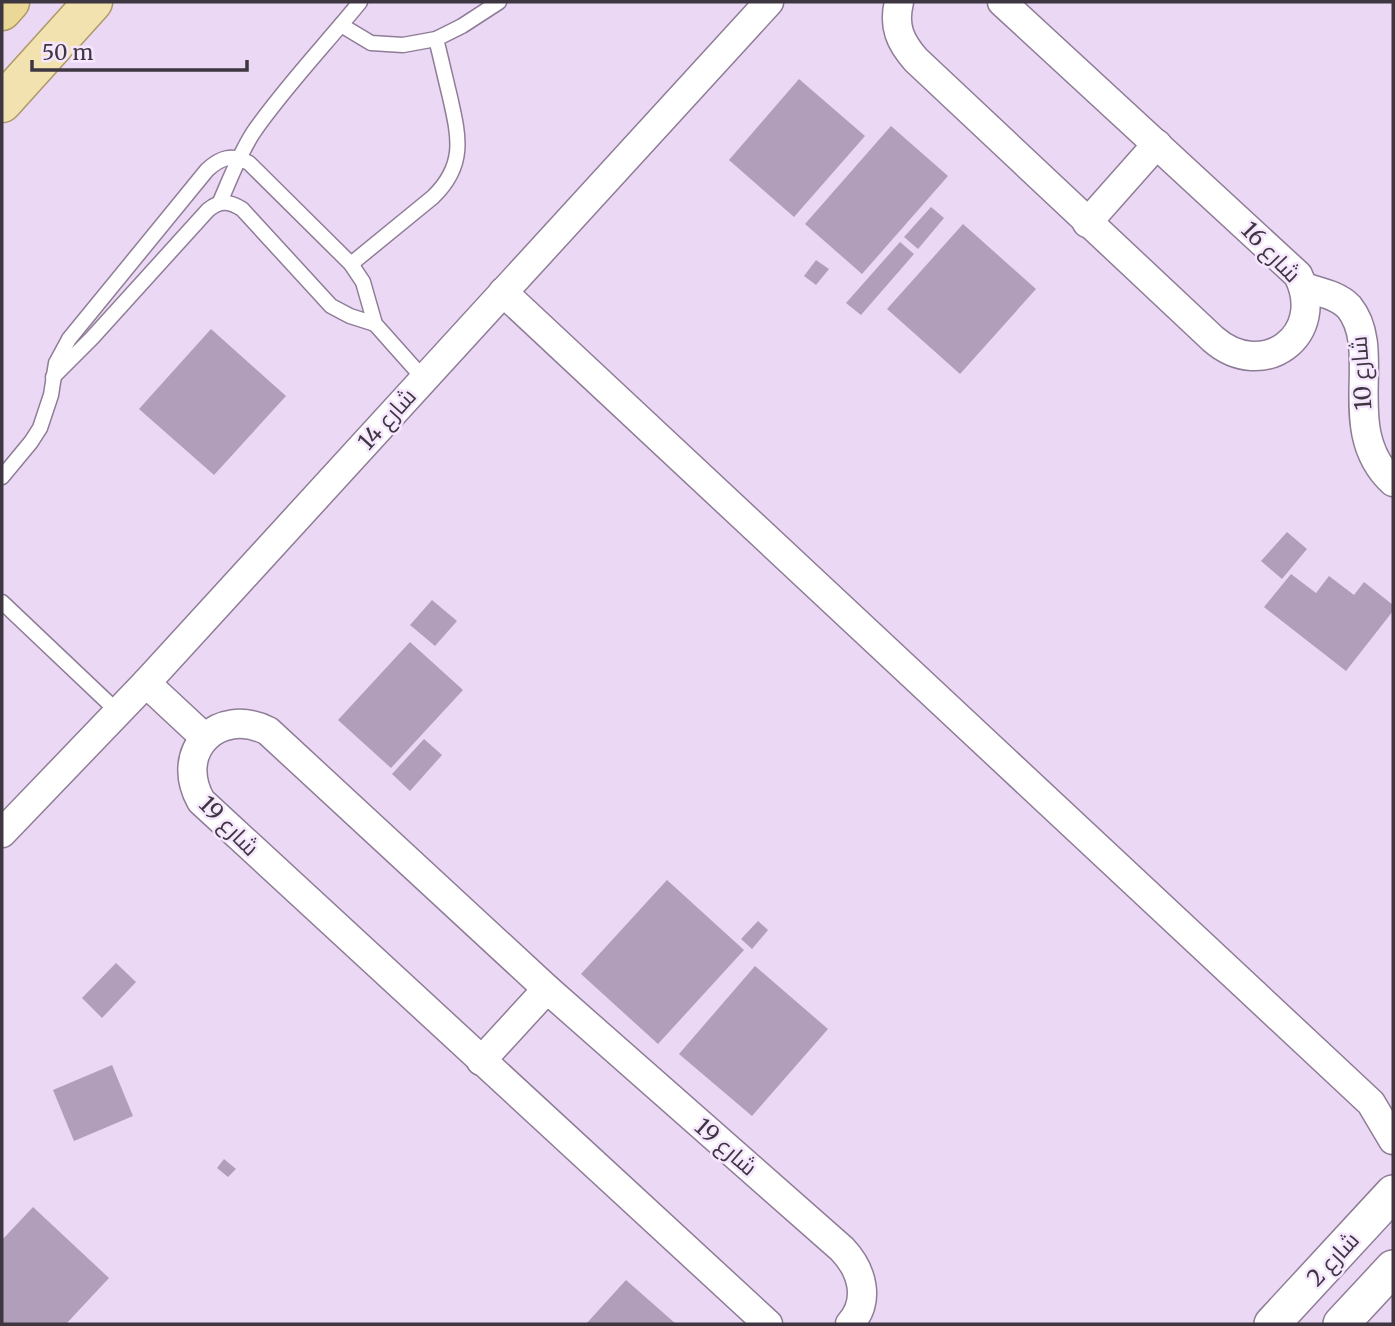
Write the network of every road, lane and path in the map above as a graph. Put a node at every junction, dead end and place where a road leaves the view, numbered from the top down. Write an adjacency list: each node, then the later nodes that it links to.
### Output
1 (10, 2): 8 (highway)
2 (93, 2): 11 (main road)
3 (360, 2): 9 (lane)
4 (499, 2): 10 (lane)
5 (769, 2): 18 (street, شارع 14)
6 (899, 2): 15 (street, شارع 16)
7 (1003, 2): 12 (street, شارع 16)
8 (2, 11)
9 (341, 25): 10 (lane); 13 (lane)
10 (436, 39): 16 (lane)
11 (2, 103)
12 (1157, 144): 15 (street); 17 (street, شارع 16)
13 (239, 158): 14 (lane); 16 (lane); 20 (lane)
14 (220, 202): 19 (lane); 20 (lane)
15 (1087, 223): 17 (street, شارع 16)
16 (351, 264): 19 (lane)
17 (1304, 287): 23 (street, شارع 10)
18 (503, 292): 21 (street, شارع 14); 31 (street)
19 (375, 324): 21 (lane)
20 (53, 377): 22 (lane)
21 (424, 379): 25 (street, شارع 14)
22 (2, 477)
23 (1393, 482)
24 (2, 602): 26 (lane)
25 (146, 683): 26 (street, شارع 14); 27 (street)
26 (118, 712): 28 (street, شارع 14)
27 (205, 738): 29 (street, شارع 19); 30 (street, شارع 19)
28 (2, 833)
29 (547, 989): 30 (street); 36 (street, شارع 19)
30 (481, 1061): 35 (street, شارع 19)
31 (1382, 1106): 32 (street)
32 (1393, 1140)
33 (1393, 1193): 37 (street, شارع 2)
34 (1393, 1268): 38 (street)
35 (768, 1324)
36 (850, 1324)
37 (1272, 1324)
38 (1341, 1324)

